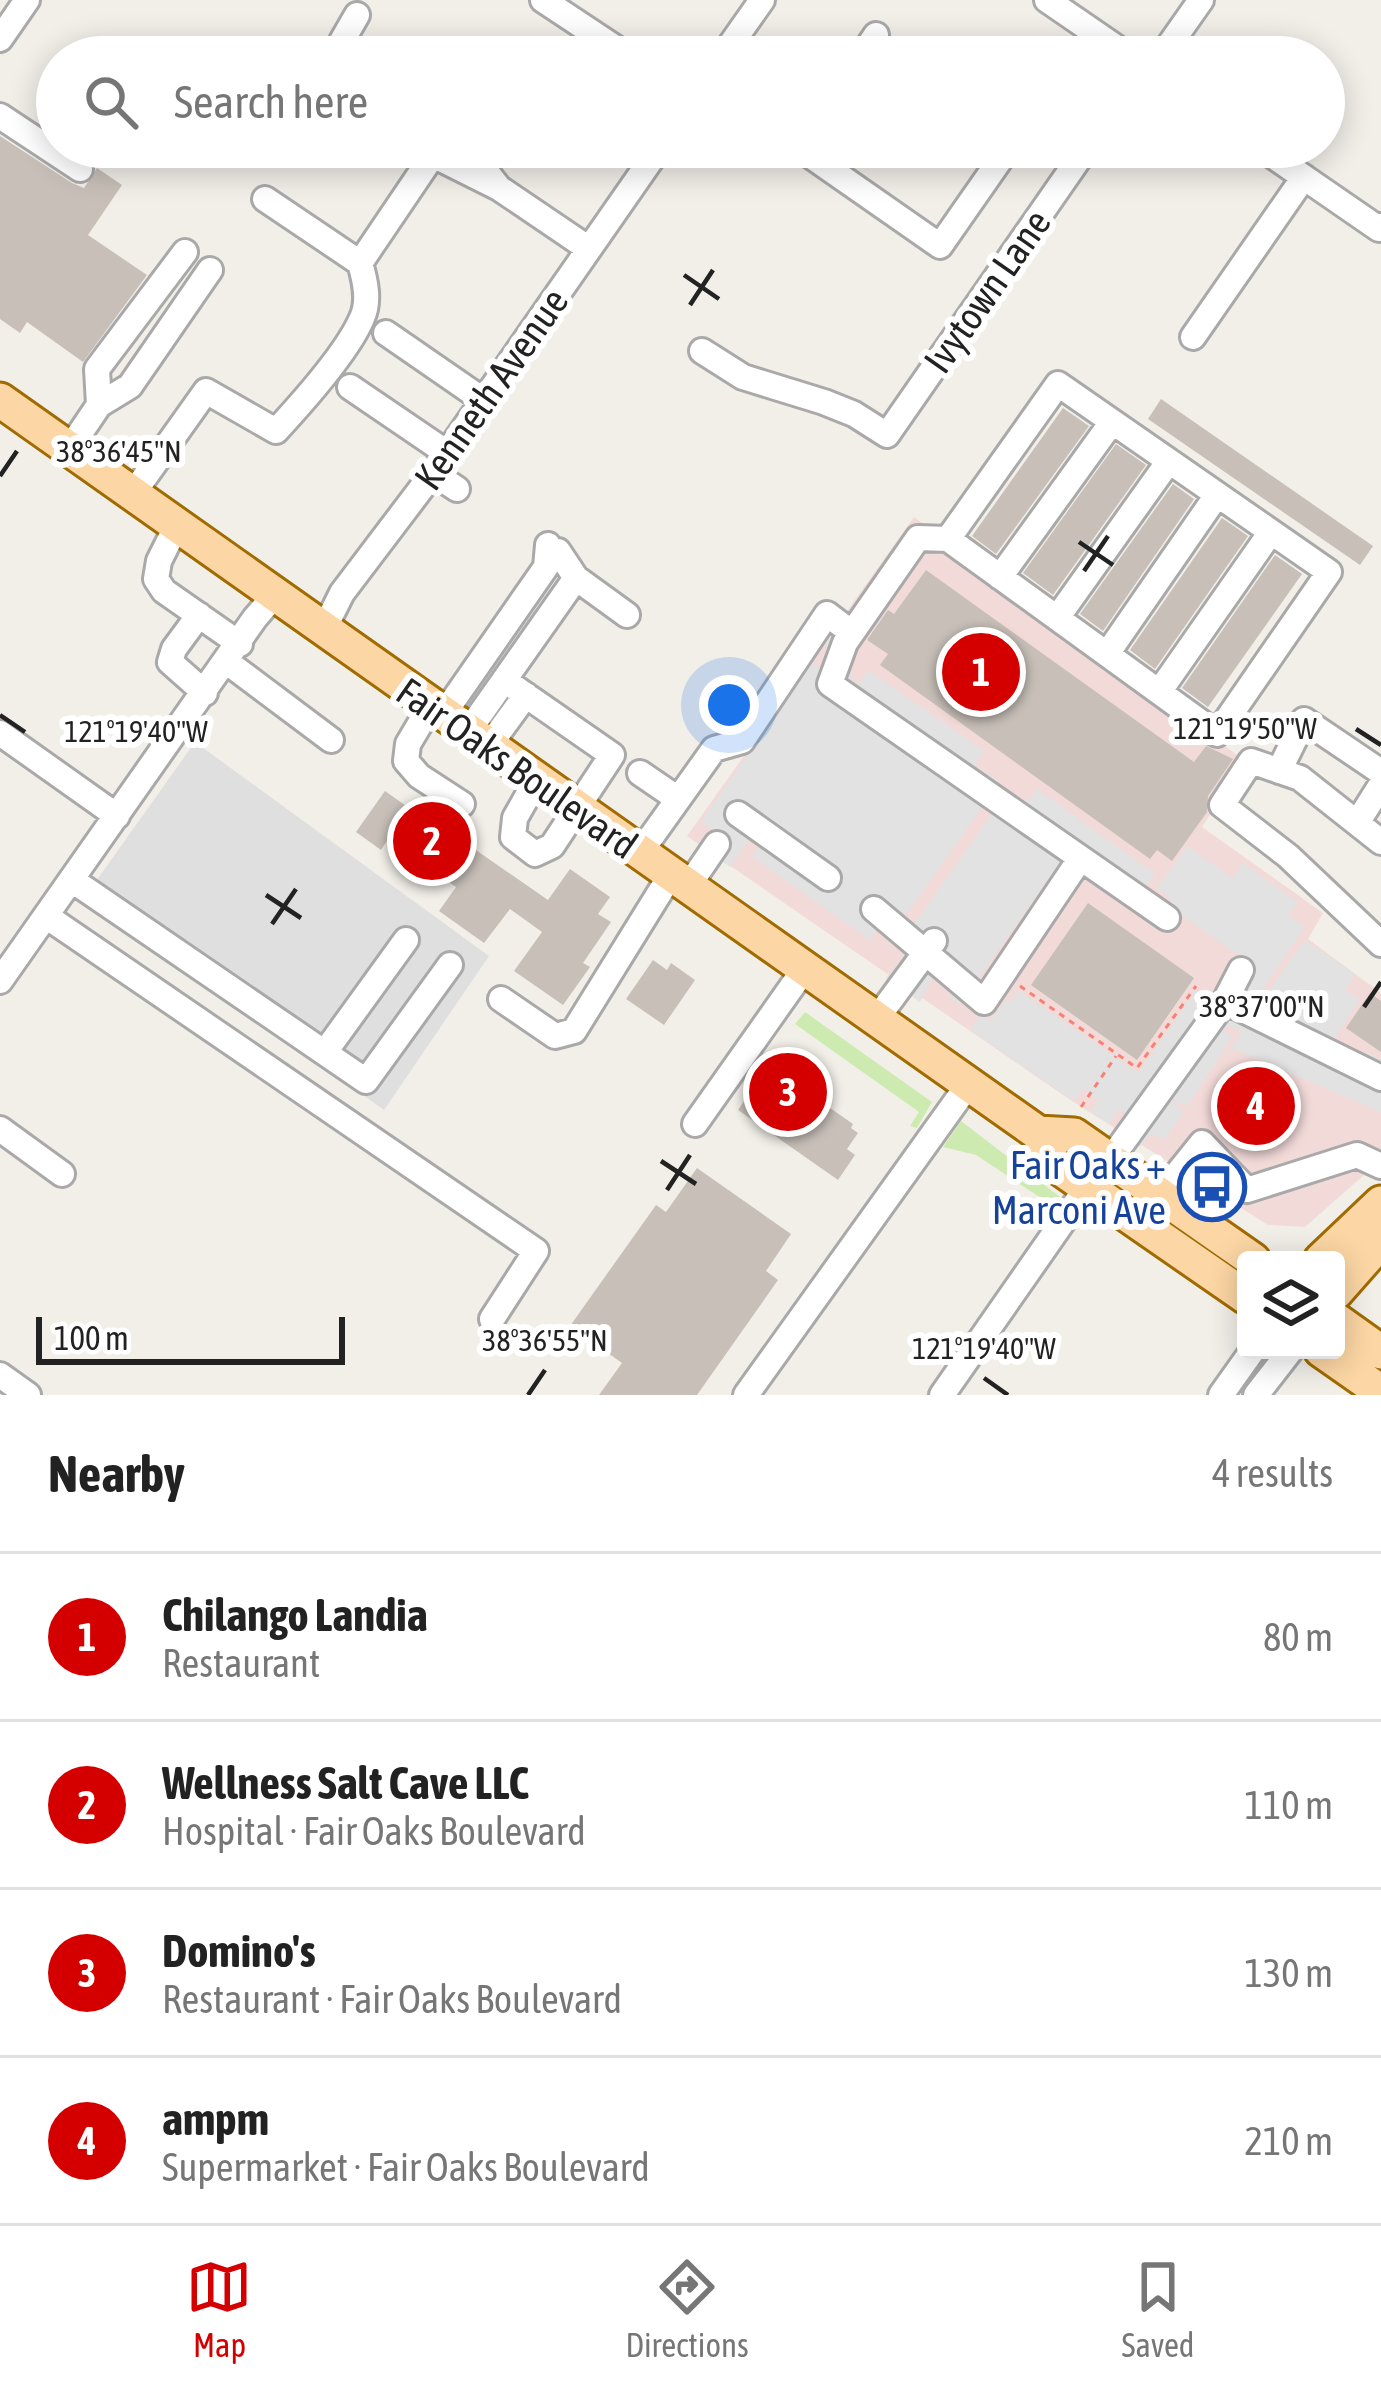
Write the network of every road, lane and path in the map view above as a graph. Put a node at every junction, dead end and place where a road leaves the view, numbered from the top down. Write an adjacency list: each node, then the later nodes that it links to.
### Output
1 (27, 0): 12 (street)
2 (543, 0): 8 (street)
3 (762, 0): 9 (street)
4 (1047, 0): 10 (street)
5 (1202, 0): 11 (street)
6 (358, 15): 7 (street)
7 (345, 36)
8 (597, 36)
9 (737, 36)
10 (1099, 36)
11 (1176, 36)
12 (0, 39)
13 (0, 116): 14 (street)
14 (36, 140)
15 (424, 168): 29 (street)
16 (461, 168): 24 (street)
17 (483, 168): 24 (street)
18 (645, 168): 27 (street, Kenneth Avenue)
19 (828, 168): 20 (street)
20 (994, 168)
21 (1072, 168): 33 (street, Ivytown Lane)
22 (1291, 168): 23 (street)
23 (1304, 177): 26 (street); 32 (street)
24 (499, 188): 27 (street)
25 (265, 199): 29 (street)
26 (1381, 226)
27 (589, 249): 36 (street, Kenneth Avenue)
28 (184, 252): 37 (street)
29 (359, 263): 43 (street)
30 (210, 270): 37 (street)
31 (386, 333): 36 (street)
32 (1193, 337)
33 (702, 351)
34 (350, 387): 41 (street)
35 (0, 400): 39 (main road, Fair Oaks Boulevard)
36 (483, 400): 41 (street, Kenneth Avenue)
37 (99, 405): 39 (street)
38 (1112, 422): 40 (street); 47 (street); 48 (street)
39 (70, 448): 43 (main road, Fair Oaks Boulevard)
40 (1169, 461): 44 (street); 53 (street)
41 (440, 463): 42 (street); 54 (street, Kenneth Avenue)
42 (457, 489)
43 (132, 495): 45 (main road, Fair Oaks Boulevard)
44 (1217, 495): 46 (street); 57 (street)
45 (176, 527): 50 (main road, Fair Oaks Boulevard); 51 (street)
46 (1271, 532): 59 (street); 59 (street)
47 (948, 539): 48 (street); 55 (street)
48 (1000, 577): 53 (street)
49 (576, 578): 52 (street); 58 (street); 61 (street)
50 (274, 596): 54 (main road, Fair Oaks Boulevard); 56 (street)
51 (199, 615): 56 (street); 60 (street)
52 (627, 615)
53 (1057, 618): 57 (street)
54 (323, 631): 61 (main road, Fair Oaks Boulevard)
55 (852, 633): 69 (street); 78 (street)
56 (234, 653): 60 (street); 63 (street)
57 (1107, 654): 59 (street)
58 (515, 688): 61 (street); 71 (street)
59 (1160, 692)
60 (205, 693): 73 (street)
61 (457, 726): 67 (main road, Fair Oaks Boulevard); 70 (street)
62 (0, 733): 73 (street)
63 (331, 740)
64 (1279, 771): 65 (street); 74 (street); 86 (street)
65 (1381, 772)
66 (640, 773): 69 (street)
67 (536, 782): 71 (main road, Fair Oaks Boulevard); 71 (street)
68 (1381, 785): 74 (street)
69 (678, 799): 77 (street)
70 (462, 804)
71 (574, 808): 77 (main road, Fair Oaks Boulevard)
72 (738, 814): 79 (street)
73 (118, 816): 80 (street)
74 (1357, 823): 75 (street)
75 (1381, 842)
76 (718, 844): 81 (street)
77 (639, 854): 81 (main road, Fair Oaks Boulevard)
78 (1080, 859): 84 (street); 87 (street)
79 (828, 878)
80 (72, 880): 83 (street); 97 (street)
81 (678, 882): 90 (main road, Fair Oaks Boulevard); 94 (street)
82 (874, 909): 87 (street)
83 (46, 916): 91 (street); 116 (street)
84 (1167, 918)
85 (406, 940): 97 (street)
86 (1381, 944)
87 (930, 946): 96 (street)
88 (450, 964): 97 (street)
89 (1241, 970): 95 (street)
90 (803, 971): 96 (main road, Fair Oaks Boulevard); 102 (street)
91 (0, 981)
92 (1018, 984): 98 (path)
93 (1196, 986): 98 (path)
94 (501, 999)
95 (1225, 1001): 99 (street); 105 (street)
96 (875, 1022): 100 (main road, Fair Oaks Boulevard)
97 (325, 1052)
98 (1118, 1054): 101 (path)
99 (1381, 1078)
100 (968, 1085): 104 (main road, Fair Oaks Boulevard); 125 (street)
101 (1075, 1116)
102 (694, 1124)
103 (0, 1130): 107 (street)
104 (1038, 1133): 105 (main road, Fair Oaks Boulevard); 108 (main road, Fair Oaks Boulevard)
105 (1110, 1160): 109 (main road, Fair Oaks Boulevard)
106 (1381, 1166): 109 (street)
107 (62, 1174)
108 (1087, 1187): 115 (main road, Fair Oaks Boulevard); 126 (street)
109 (1161, 1194): 112 (main road, Fair Oaks Boulevard)
110 (1381, 1203): 113 (main road)
111 (1381, 1241): 114 (main road)
112 (1240, 1251)
113 (1330, 1251)
114 (1345, 1282)
115 (1237, 1291)
116 (492, 1319)
117 (1345, 1326): 118 (main road)
118 (1381, 1352)
119 (1247, 1359): 127 (street)
120 (1284, 1359): 128 (street)
121 (1334, 1359): 123 (main road)
122 (0, 1375): 124 (street)
123 (1381, 1392)
124 (28, 1395)
125 (746, 1395)
126 (942, 1395)
127 (1221, 1395)
128 (1256, 1395)

